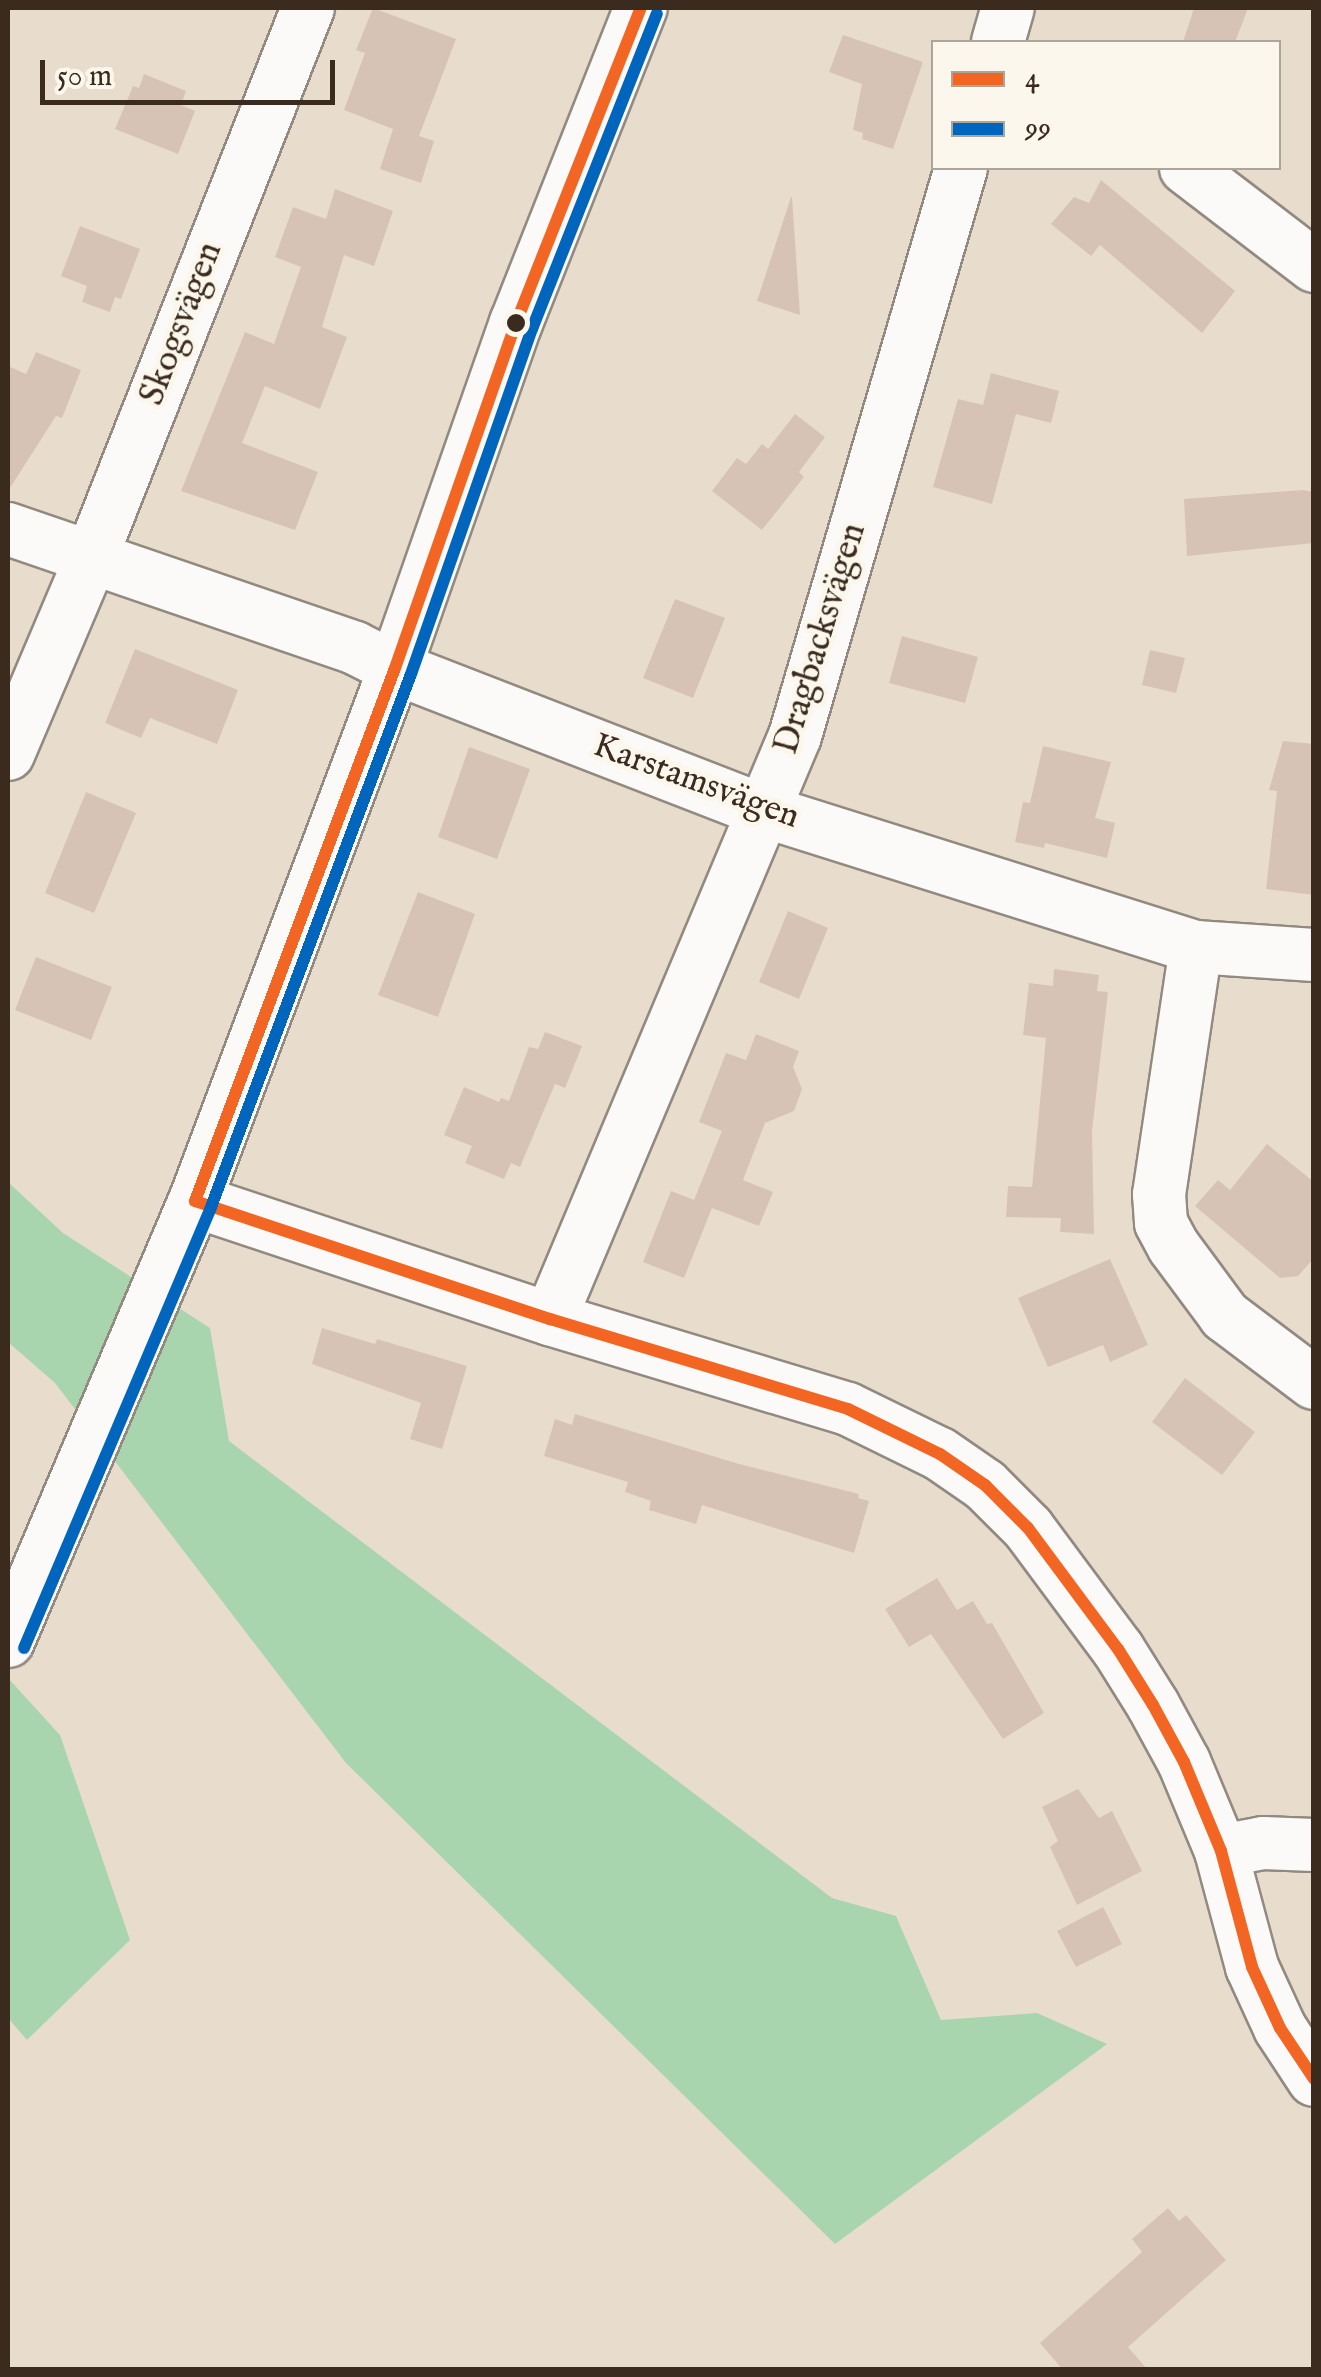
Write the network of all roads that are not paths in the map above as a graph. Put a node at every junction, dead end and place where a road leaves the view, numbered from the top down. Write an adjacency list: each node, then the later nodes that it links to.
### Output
1 (308, 8): 7 (street, Skogsvägen)
2 (640, 8): 8 (street)
3 (960, 170): 10 (street, Dragbacksvägen)
4 (1189, 170): 5 (street)
5 (1314, 266)
6 (8, 529): 7 (street)
7 (91, 558): 8 (street, Karstamsvägen); 9 (street, Skogsvägen)
8 (395, 668): 10 (street, Karstamsvägen); 13 (street)
9 (8, 754)
10 (764, 811): 11 (street, Karstamsvägen); 14 (street, Dragbacksvägen)
11 (1196, 947): 12 (street, Karstamsvägen); 15 (street)
12 (1314, 954)
13 (195, 1201): 14 (street); 16 (street)
14 (550, 1319): 18 (street)
15 (1314, 1383)
16 (8, 1641)
17 (1314, 1845): 18 (street)
18 (1221, 1850): 19 (street)
19 (1314, 2080)

